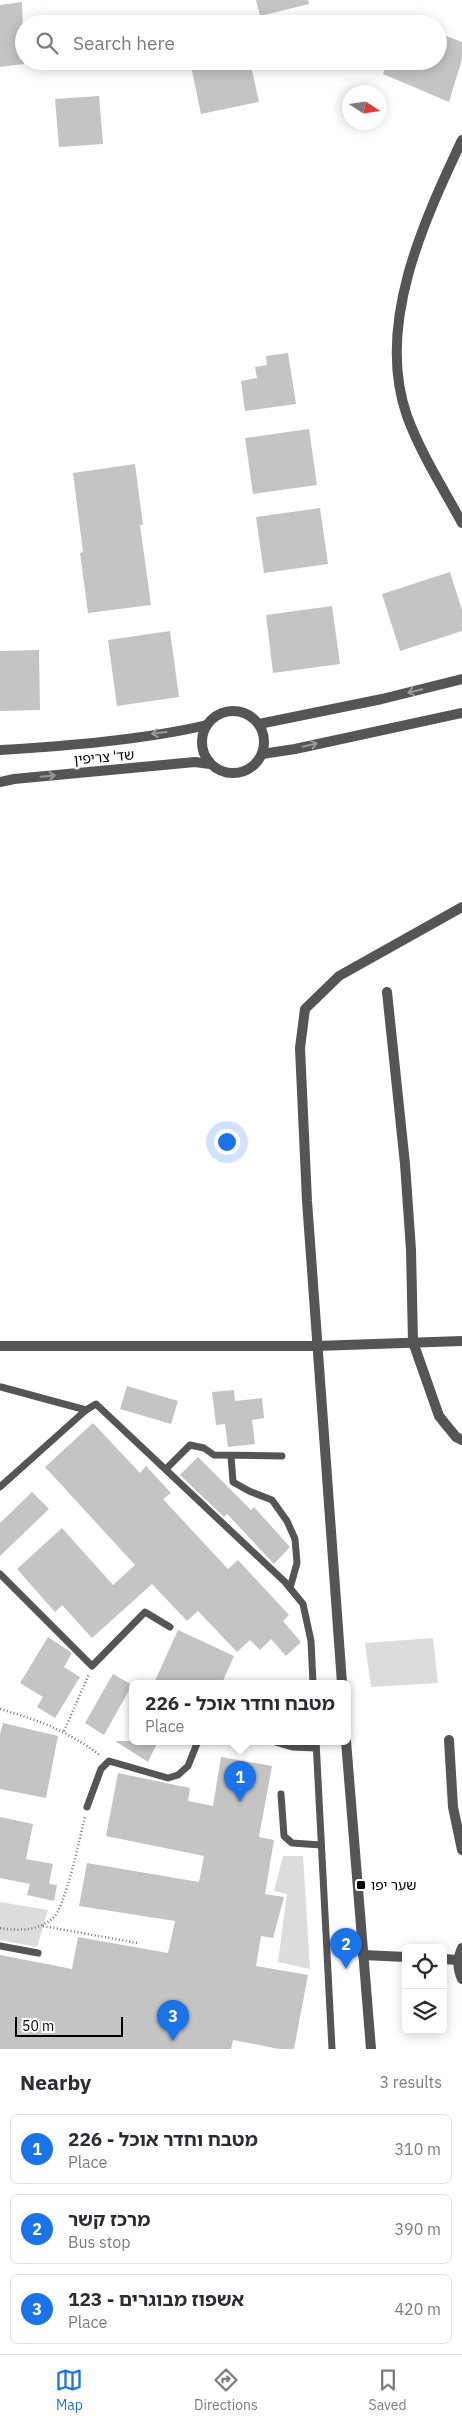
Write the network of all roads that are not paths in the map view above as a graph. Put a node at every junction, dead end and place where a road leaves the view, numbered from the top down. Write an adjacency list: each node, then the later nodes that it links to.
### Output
1 (462, 140): 2 (street)
2 (462, 523)
3 (462, 679): 5 (street, one-way to 5)
4 (462, 713): 8 (street, one-way to 4)
5 (259, 724): 6 (street); 8 (street)
6 (207, 725): 7 (street, שד' צריפין, one-way to 7); 9 (street)
7 (0, 750)
8 (262, 754): 9 (street)
9 (210, 764): 10 (street, שד' צריפין, one-way to 9)
10 (0, 782)
11 (462, 907): 16 (street)
12 (387, 992): 14 (street)
13 (462, 1341): 14 (street)
14 (413, 1342): 16 (street); 19 (street)
15 (0, 1346): 16 (street)
16 (316, 1346): 28 (street)
17 (1, 1387): 18 (lane)
18 (86, 1410): 22 (lane); 23 (lane)
19 (462, 1440)
20 (231, 1456): 21 (lane); 22 (lane); 25 (lane)
21 (282, 1456)
22 (166, 1470): 25 (lane)
23 (0, 1487)
24 (0, 1574): 26 (lane)
25 (290, 1588): 27 (lane)
26 (170, 1627)
27 (313, 1680)
28 (342, 1680)
29 (449, 1740): 38 (street)
30 (196, 1745): 36 (lane)
31 (285, 1745): 32 (lane)
32 (308, 1745)
33 (316, 1745): 37 (lane)
34 (346, 1745): 42 (street)
35 (280, 1794): 37 (lane)
36 (87, 1807)
37 (322, 1845): 47 (lane)
38 (462, 1850)
39 (0, 1946): 41 (lane)
40 (462, 1948): 45 (street)
41 (38, 1953)
42 (363, 1956): 43 (street); 48 (street)
43 (402, 1957)
44 (447, 1959): 45 (street)
45 (458, 1960): 46 (street)
46 (462, 1979)
47 (332, 2049)
48 (371, 2049)

